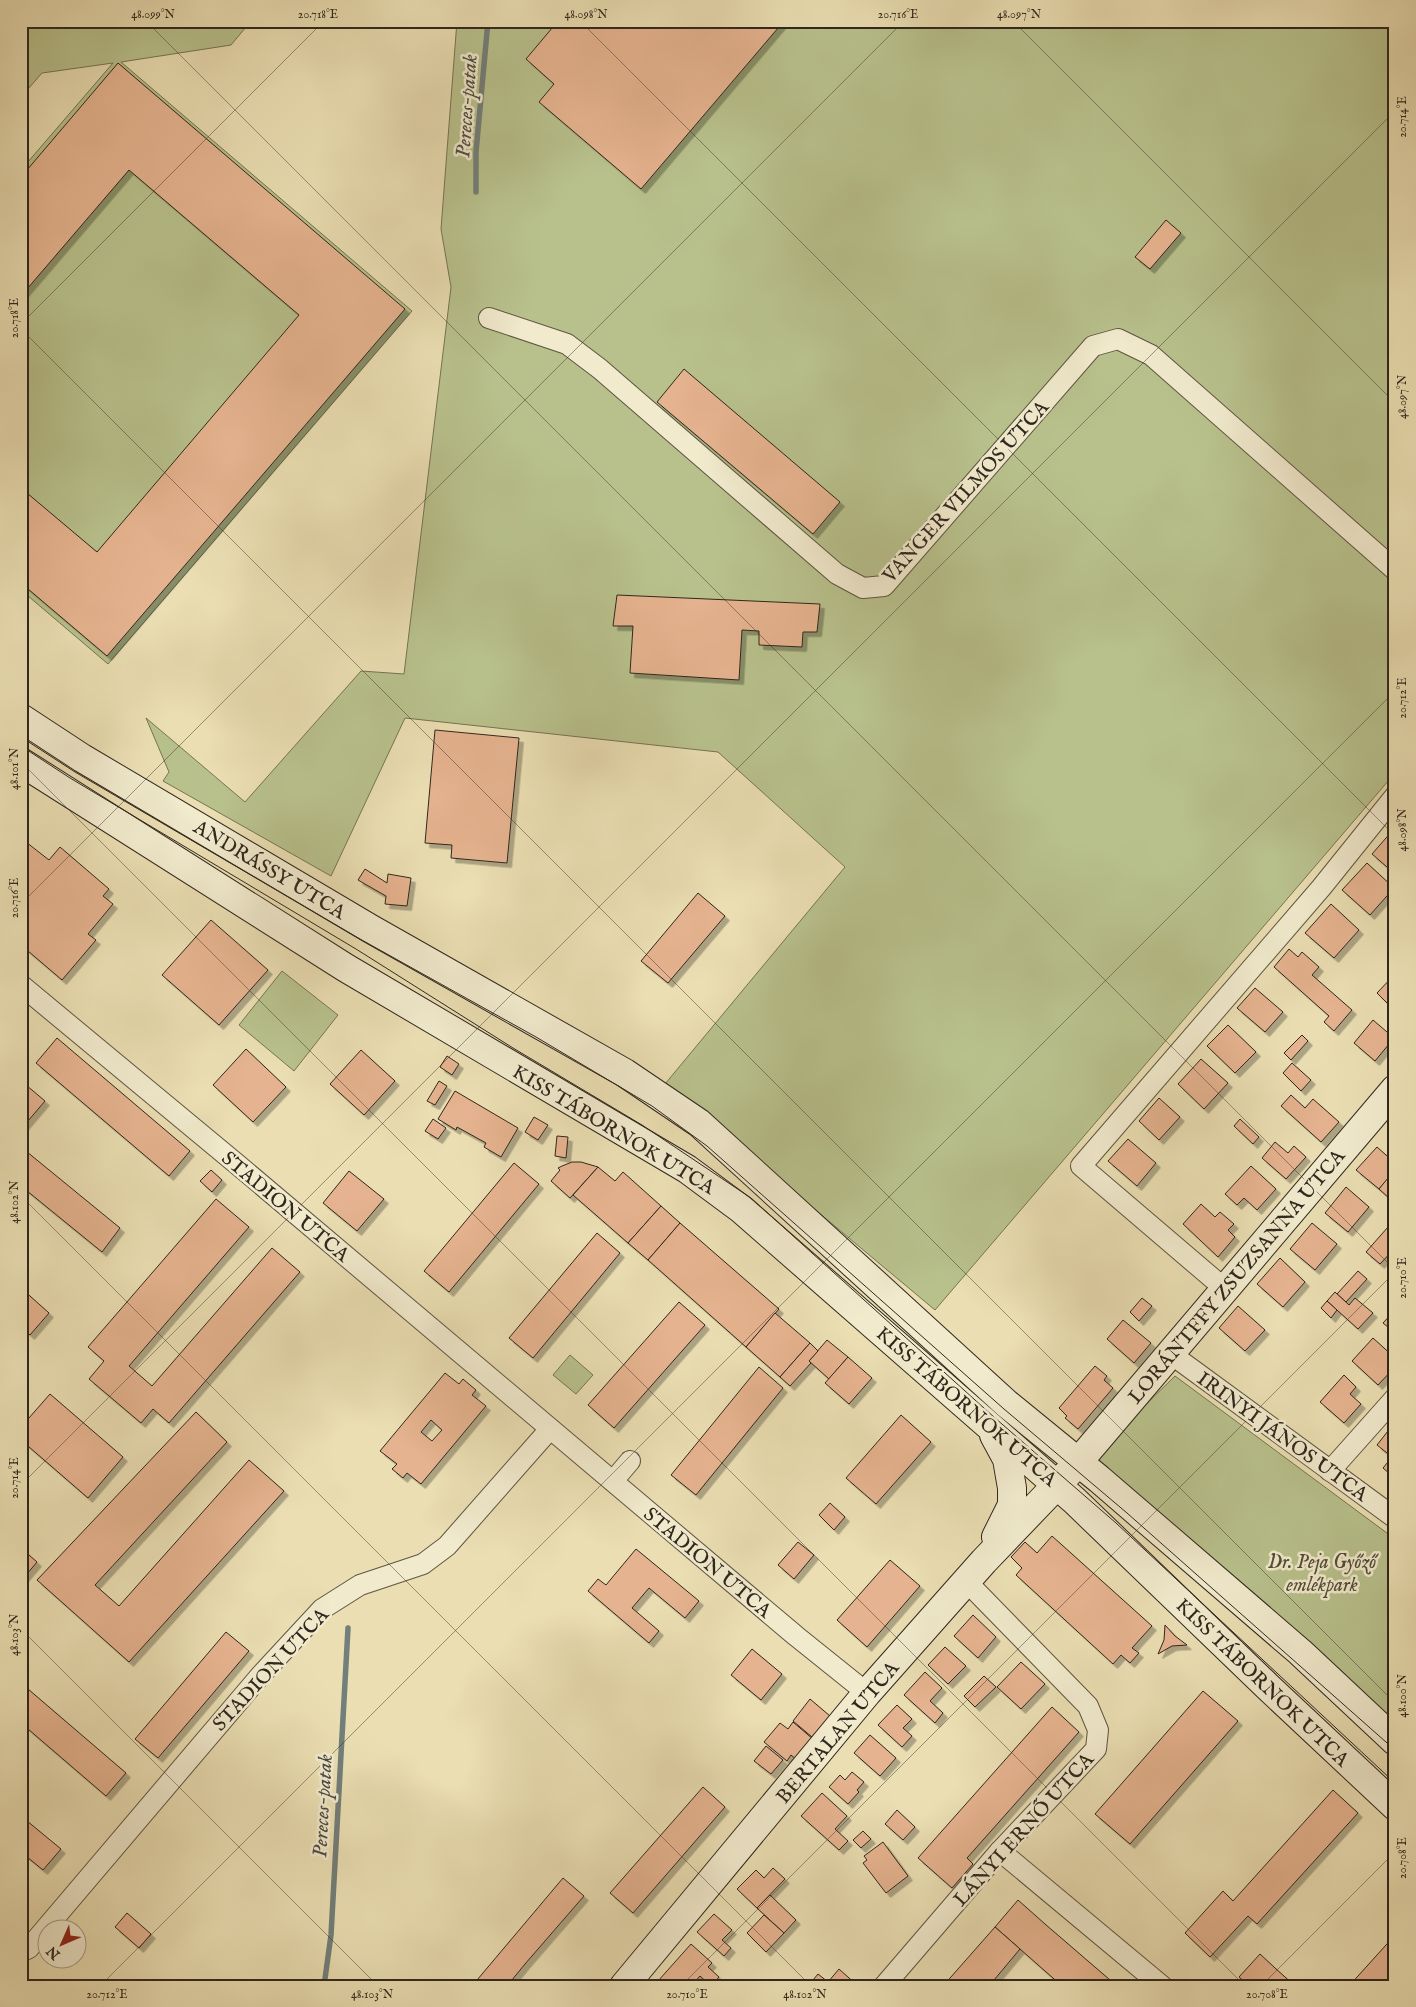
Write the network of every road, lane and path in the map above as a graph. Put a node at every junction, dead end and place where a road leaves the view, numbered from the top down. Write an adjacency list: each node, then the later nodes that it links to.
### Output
1 (489, 318): 2 (street, VANGER VILMOS UTCA)
2 (1395, 570)
3 (21, 718): 7 (main road, ANDRÁSSY UTCA)
4 (21, 762): 8 (main road, ANDRÁSSY UTCA)
5 (1395, 796): 10 (street)
6 (21, 985): 14 (street, STADION UTCA)
7 (522, 1014): 16 (main road, KISS TÁBORNOK UTCA)
8 (497, 1059): 13 (main road, KISS TÁBORNOK UTCA)
9 (1395, 1089): 10 (main road, LORÁNTFFY ZSUZSANNA UTCA)
10 (1225, 1290): 11 (main road, LORÁNTFFY ZSUZSANNA UTCA)
11 (1171, 1354): 16 (main road, LORÁNTFFY ZSUZSANNA UTCA); 17 (street, IRINYI JÁNOS UTCA)
12 (1395, 1398): 17 (street)
13 (989, 1425): 19 (main road, KISS TÁBORNOK UTCA); 21 (main road)
14 (550, 1429): 18 (street, STADION UTCA); 27 (street, STADION UTCA)
15 (630, 1461): 18 (street)
16 (1078, 1462): 19 (main road, LORÁNTFFY ZSUZSANNA UTCA); 24 (main road, KISS TÁBORNOK UTCA)
17 (1330, 1471): 20 (street, IRINYI JÁNOS UTCA)
18 (613, 1481): 23 (street, STADION UTCA)
19 (1057, 1485): 21 (main road, BERTALAN UTCA); 25 (main road, KISS TÁBORNOK UTCA)
20 (1395, 1518)
21 (984, 1560): 22 (main road, BERTALAN UTCA)
22 (966, 1581): 23 (main road, BERTALAN UTCA); 26 (street, LÁNYI ERNŐ UTCA)
23 (867, 1693): 28 (main road, BERTALAN UTCA)
24 (1395, 1741)
25 (1395, 1806)
26 (1000, 1851): 29 (street, LÁNYI ERNŐ UTCA); 30 (street)
27 (21, 1952)
28 (624, 1986)
29 (884, 1986)
30 (1162, 1986)

